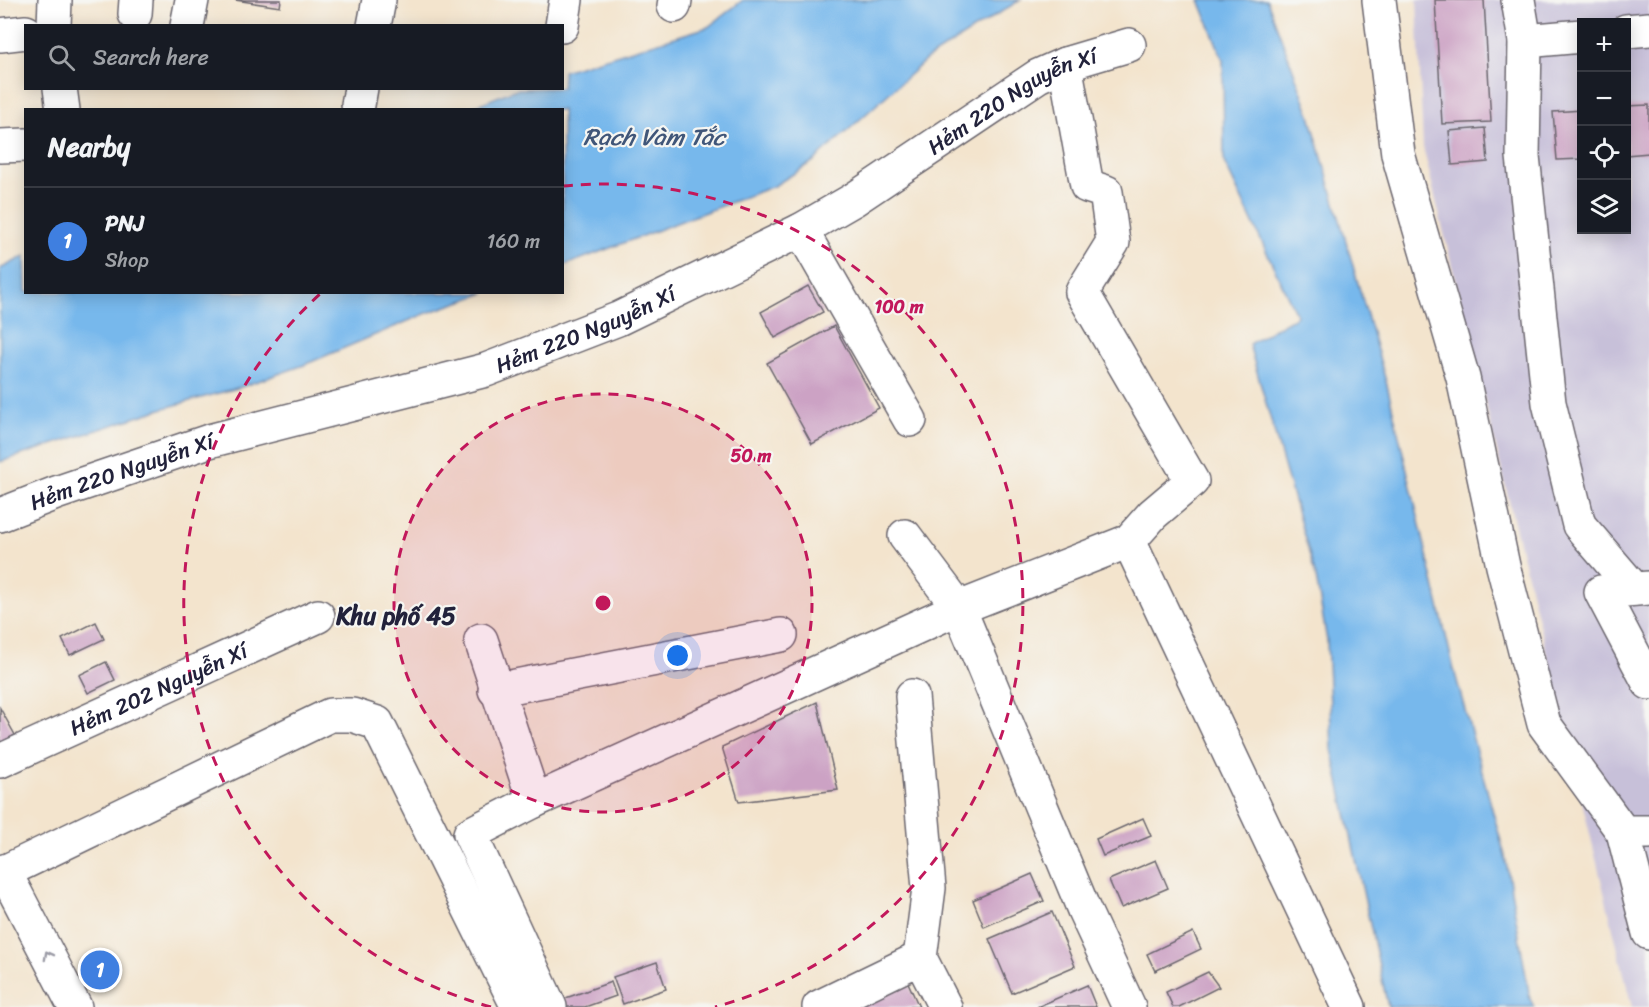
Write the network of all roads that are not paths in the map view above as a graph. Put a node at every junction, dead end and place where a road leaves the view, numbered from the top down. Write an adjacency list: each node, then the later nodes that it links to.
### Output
1 (55, 0): 7 (street)
2 (192, 0): 8 (street)
3 (379, 0): 9 (street)
4 (566, 0): 10 (street)
5 (1379, 0): 38 (street)
6 (1518, 0): 16 (street)
7 (54, 24)
8 (187, 24)
9 (374, 24)
10 (562, 24)
11 (1649, 29): 12 (street)
12 (1631, 31)
13 (24, 32): 14 (street)
14 (0, 35)
15 (1577, 36): 16 (street)
16 (1525, 41): 28 (street)
17 (1128, 45): 18 (street, Hẻm 220 Nguyễn Xí)
18 (1065, 64): 23 (street, Hẻm 220 Nguyễn Xí); 27 (street)
19 (60, 90): 20 (street)
20 (63, 108)
21 (24, 145): 22 (street)
22 (0, 146)
23 (801, 230): 24 (street); 25 (street, Hẻm 220 Nguyễn Xí)
24 (910, 420)
25 (0, 515)
26 (905, 536): 29 (street)
27 (1129, 541): 29 (street); 48 (street)
28 (1641, 588): 33 (street)
29 (959, 609): 37 (street); 47 (street)
30 (318, 616): 36 (street, Hẻm 202 Nguyễn Xí)
31 (781, 634): 34 (street)
32 (480, 640): 34 (street)
33 (1649, 683)
34 (495, 690): 37 (street)
35 (912, 696): 41 (street)
36 (0, 761)
37 (534, 801): 44 (street)
38 (1636, 832): 40 (street)
39 (2, 872): 42 (street, one-way to 39); 43 (street)
40 (1649, 933)
41 (920, 958): 45 (street); 46 (street)
42 (75, 1007)
43 (518, 1007)
44 (550, 1007)
45 (819, 1007)
46 (945, 1007)
47 (1129, 1007)
48 (1349, 1007)

